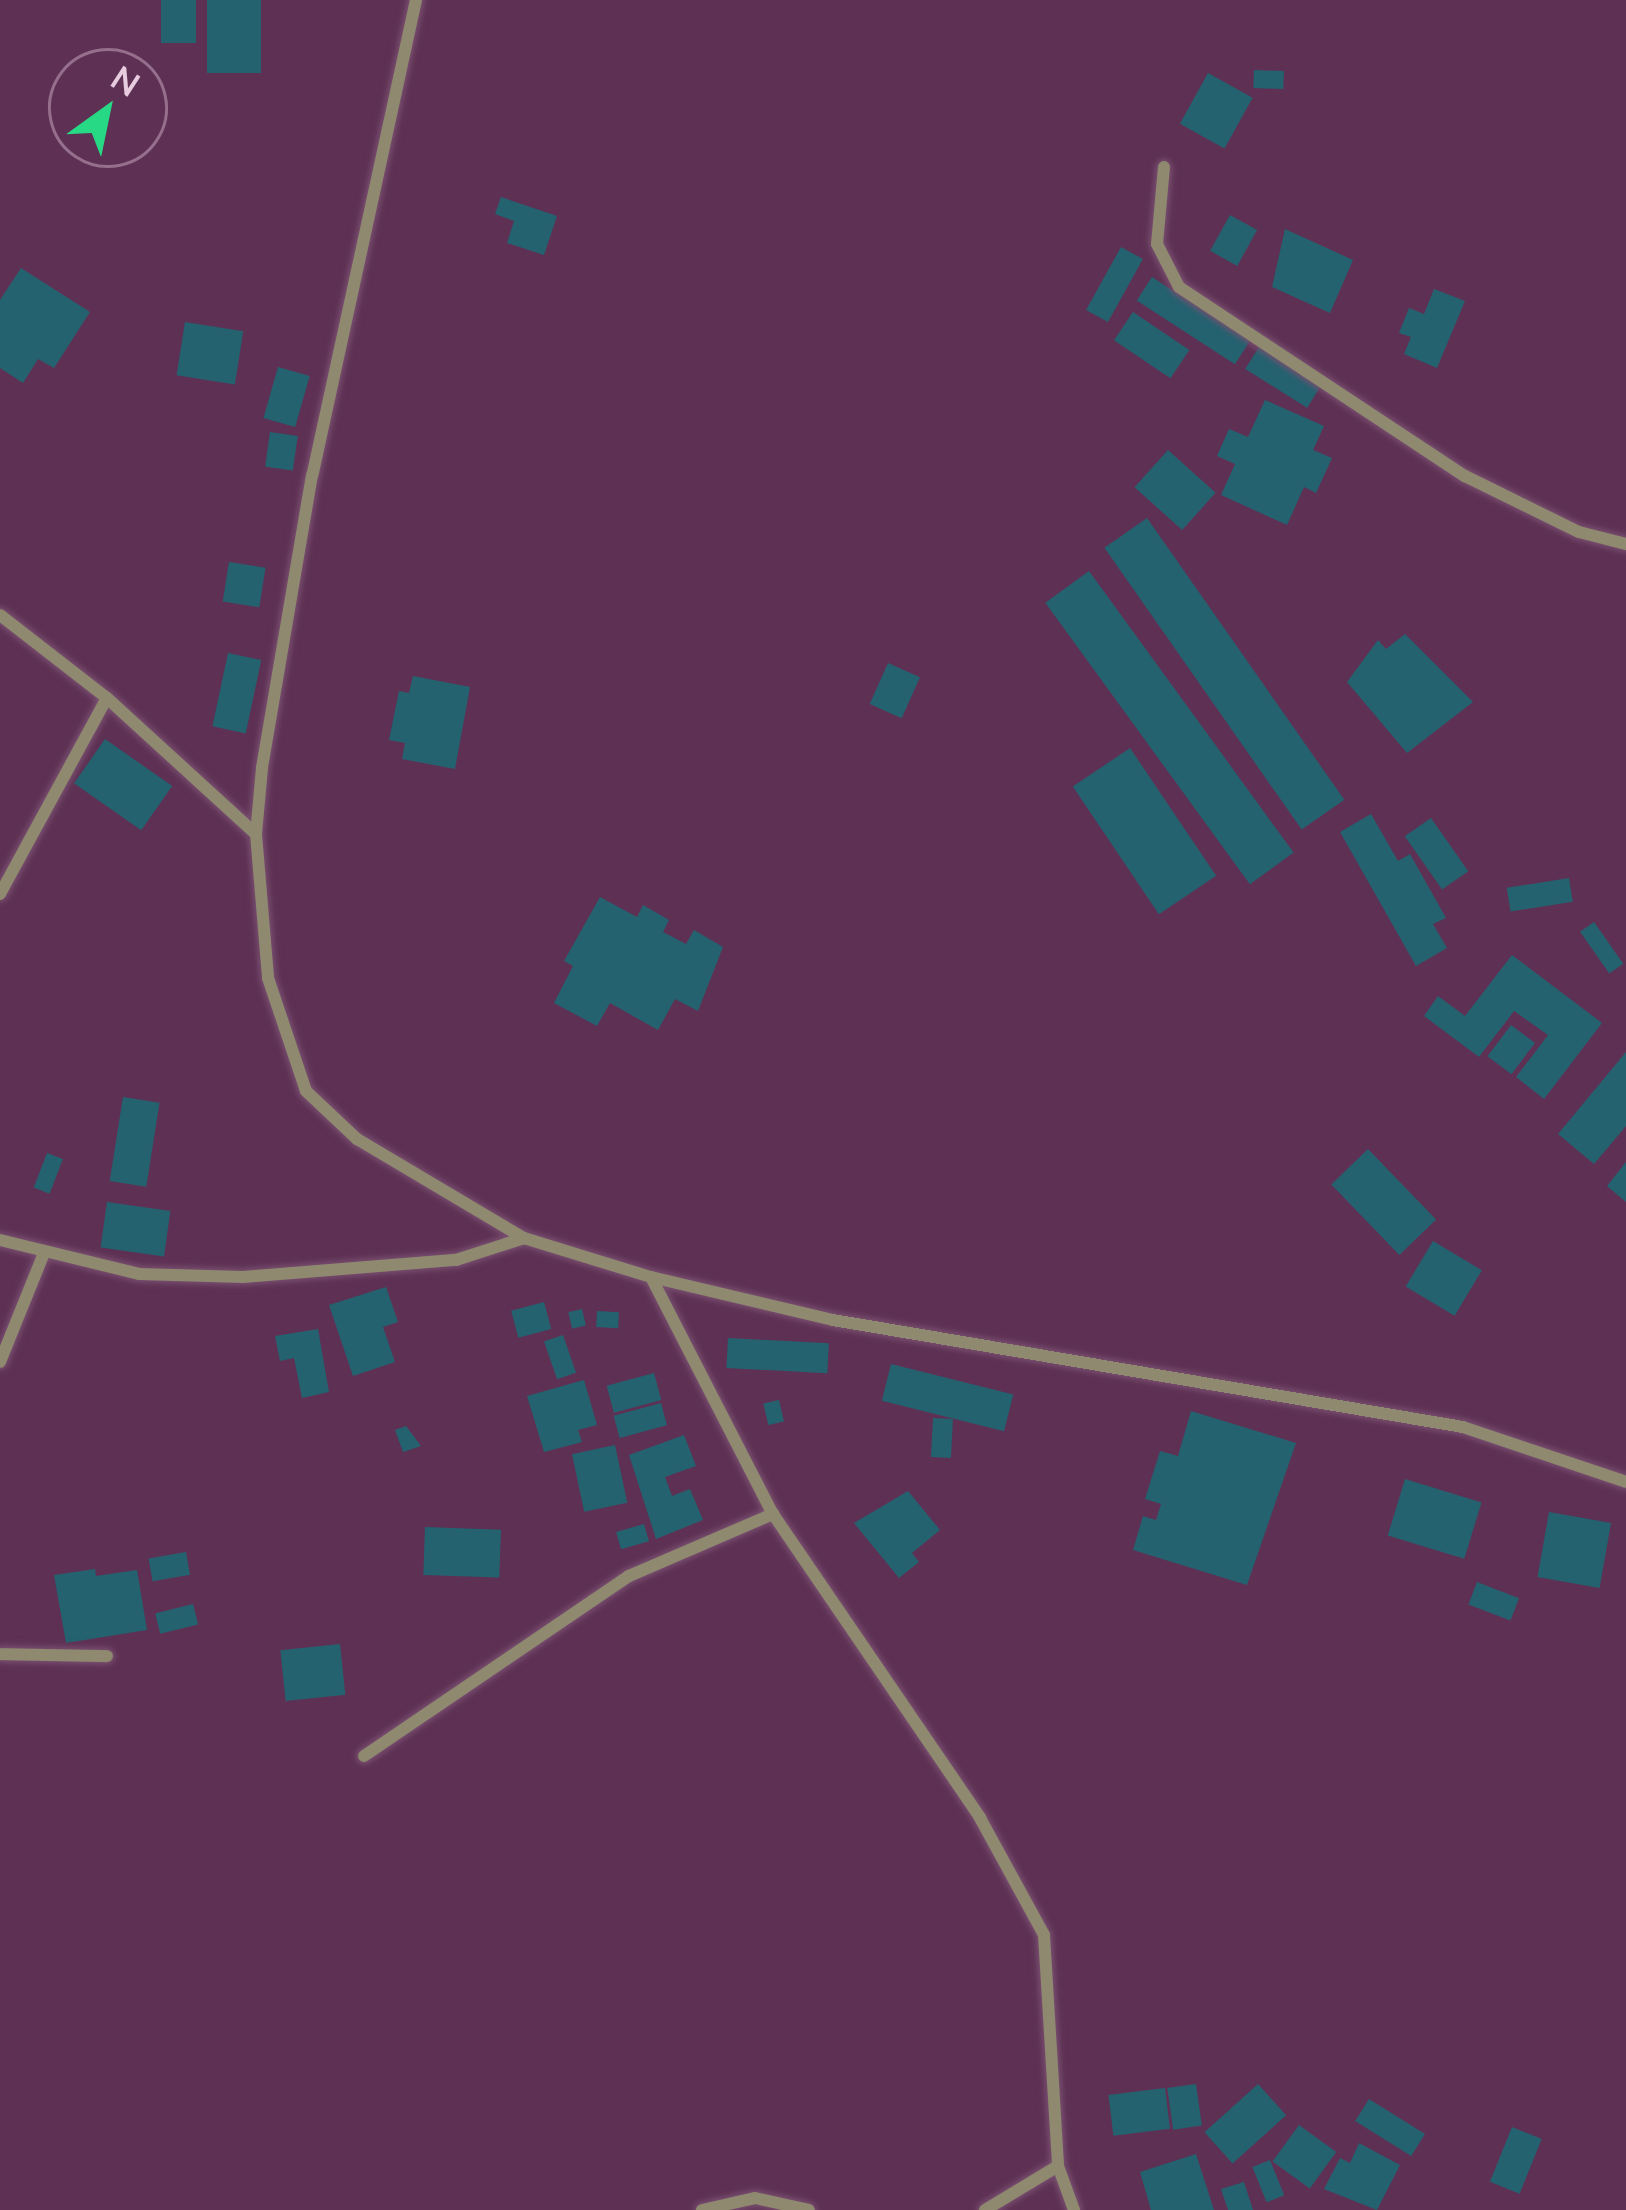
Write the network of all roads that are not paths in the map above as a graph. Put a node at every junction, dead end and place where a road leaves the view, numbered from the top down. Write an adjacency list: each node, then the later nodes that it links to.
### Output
1 (416, 0): 6 (street)
2 (1164, 167): 3 (street)
3 (1626, 544)
4 (0, 615): 5 (street)
5 (107, 698): 6 (street); 7 (street)
6 (256, 834): 8 (street)
7 (0, 894)
8 (524, 1238): 10 (street); 11 (street)
9 (0, 1240): 10 (street)
10 (44, 1253): 12 (street)
11 (651, 1277): 13 (street); 14 (street)
12 (0, 1362)
13 (1626, 1482)
14 (773, 1514): 17 (street); 18 (street)
15 (0, 1654): 16 (street)
16 (107, 1656)
17 (364, 1756)
18 (1058, 2166): 21 (street); 22 (street)
19 (702, 2210): 20 (street)
20 (808, 2210)
21 (985, 2210)
22 (1074, 2210)

